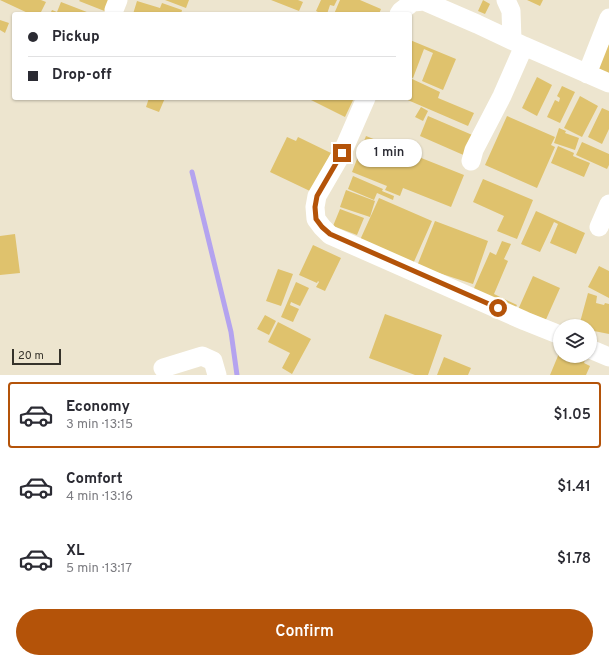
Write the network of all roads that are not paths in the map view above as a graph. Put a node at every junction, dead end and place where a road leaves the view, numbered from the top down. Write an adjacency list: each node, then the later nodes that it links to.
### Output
1 (506, 0): 5 (street)
2 (423, 1): 3 (street); 5 (street)
3 (400, 12)
4 (609, 18): 6 (street)
5 (518, 43): 6 (street); 9 (street)
6 (587, 74): 7 (street)
7 (609, 83)
8 (365, 100): 12 (street)
9 (471, 161)
10 (609, 204): 11 (street)
11 (599, 227)
12 (553, 331)
13 (597, 352): 14 (street)
14 (609, 357)
15 (163, 368): 16 (street)
16 (217, 375)

